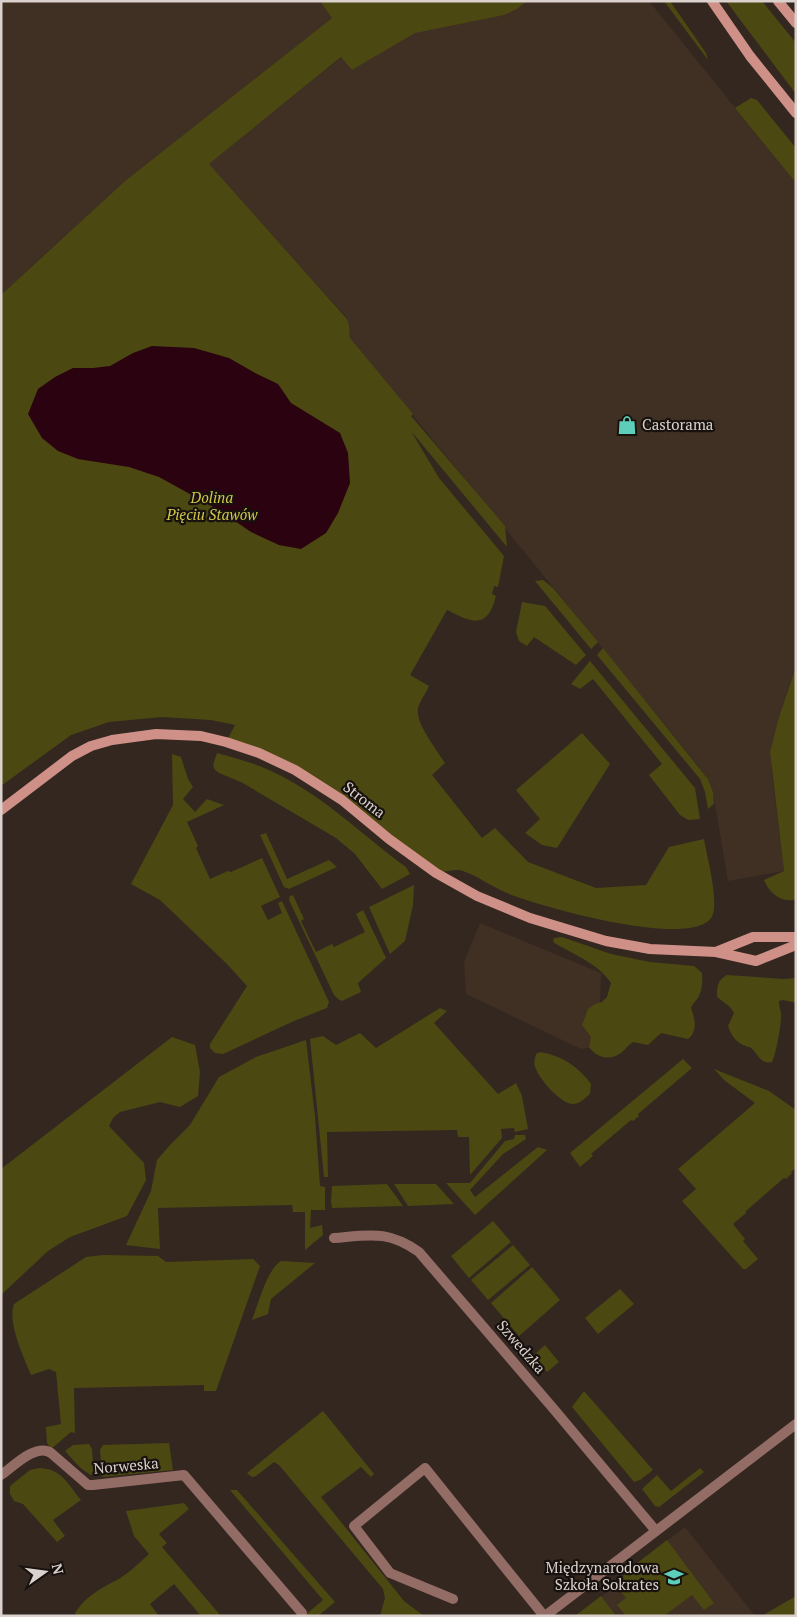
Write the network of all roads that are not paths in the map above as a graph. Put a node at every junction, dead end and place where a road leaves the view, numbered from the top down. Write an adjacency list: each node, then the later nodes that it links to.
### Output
1 (712, 1): 4 (street)
2 (778, 1): 3 (street)
3 (796, 23)
4 (796, 113)
5 (1, 810): 8 (street, Stroma)
6 (796, 937): 8 (street, Stroma)
7 (796, 945): 8 (street, Stroma)
8 (716, 952)
9 (334, 1238): 12 (street, Szwedzka)
10 (796, 1424): 12 (street)
11 (1, 1475): 14 (street, Norweska)
12 (656, 1531): 15 (street)
13 (453, 1599): 15 (street)
14 (302, 1613)
15 (544, 1616)

